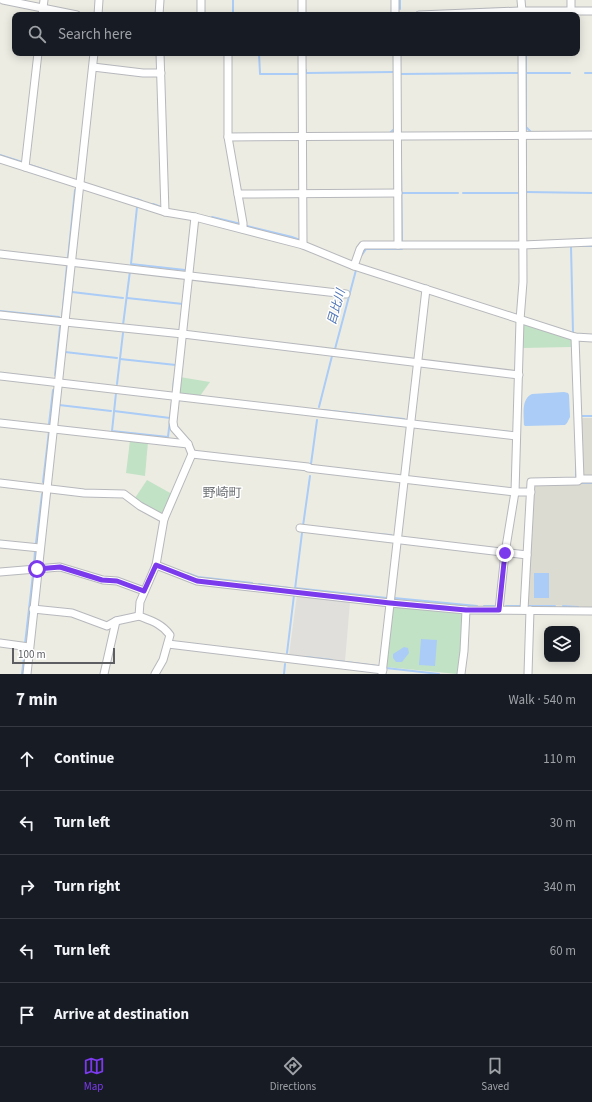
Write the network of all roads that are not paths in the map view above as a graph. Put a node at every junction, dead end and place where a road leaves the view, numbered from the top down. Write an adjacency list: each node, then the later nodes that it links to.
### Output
1 (3, 0): 12 (street)
2 (44, 0): 12 (street)
3 (99, 0): 13 (street)
4 (160, 0): 14 (street)
5 (201, 0): 15 (street)
6 (302, 0): 16 (street)
7 (395, 0): 17 (street)
8 (521, 0): 18 (street)
9 (571, 0): 10 (street)
10 (571, 11): 11 (street); 18 (street)
11 (592, 11)
12 (42, 12)
13 (98, 12)
14 (160, 12)
15 (201, 12)
16 (302, 12)
17 (395, 12)
18 (520, 12)
19 (38, 56): 34 (street)
20 (94, 56): 26 (street)
21 (160, 56): 27 (street)
22 (228, 56): 31 (street)
23 (302, 56): 32 (street)
24 (397, 56): 29 (street)
25 (522, 56): 30 (street)
26 (92, 67): 27 (street); 35 (street)
27 (161, 73): 39 (street)
28 (592, 135): 30 (street)
29 (397, 136): 30 (street); 32 (street); 36 (street)
30 (522, 136): 45 (street)
31 (228, 137): 32 (street); 37 (street)
32 (303, 137): 38 (street)
33 (0, 159): 34 (street)
34 (25, 167): 35 (street)
35 (80, 185): 39 (street); 47 (street)
36 (398, 193): 38 (street); 44 (street)
37 (238, 194): 38 (street); 41 (street)
38 (303, 194): 43 (street)
39 (165, 212): 40 (street)
40 (195, 217): 41 (street); 49 (street)
41 (243, 229): 43 (street)
42 (592, 242): 45 (street)
43 (303, 245): 48 (street)
44 (398, 245): 45 (street); 48 (street)
45 (523, 245): 53 (street)
46 (0, 254): 47 (street)
47 (72, 262): 49 (street); 54 (street)
48 (354, 266): 50 (street)
49 (189, 275): 51 (street); 55 (street)
50 (426, 289): 53 (street); 58 (street)
51 (346, 294)
52 (0, 315): 54 (street)
53 (520, 320): 56 (street); 59 (street)
54 (65, 322): 55 (street); 61 (street)
55 (183, 334): 58 (street); 62 (street)
56 (575, 338): 57 (street); 70 (street)
57 (592, 338)
58 (418, 363): 59 (street); 64 (street)
59 (519, 375): 66 (street)
60 (0, 376): 61 (street)
61 (58, 383): 62 (street); 65 (street)
62 (176, 396): 64 (street); 67 (street)
63 (0, 422): 65 (street)
64 (411, 424): 66 (street); 69 (street)
65 (53, 428): 67 (street); 73 (street)
66 (516, 436): 74 (street)
67 (188, 444): 68 (street)
68 (192, 454): 69 (street); 76 (street)
69 (404, 479): 74 (street); 78 (street)
70 (580, 479): 71 (street); 75 (street)
71 (592, 479)
72 (0, 483): 73 (street)
73 (46, 488): 76 (street); 80 (street)
74 (515, 492): 75 (street); 81 (street)
75 (531, 492): 82 (street)
76 (164, 519): 83 (street)
77 (300, 528): 78 (street)
78 (398, 540): 81 (street); 87 (street)
79 (0, 544): 80 (street)
80 (40, 548): 84 (street)
81 (505, 553): 82 (street); 90 (street)
82 (527, 556): 91 (street)
83 (156, 565): 86 (street); 87 (street)
84 (37, 569): 85 (street); 86 (street); 88 (street)
85 (0, 572)
86 (144, 591): 93 (street)
87 (390, 603): 89 (street); 98 (street)
88 (33, 609): 94 (street); 97 (street)
89 (466, 610): 90 (street); 102 (street)
90 (499, 610): 91 (street)
91 (527, 610): 92 (street); 103 (street)
92 (592, 611)
93 (140, 616): 94 (street); 96 (street)
94 (116, 621): 100 (street)
95 (0, 644): 97 (street)
96 (168, 644): 98 (street); 101 (street)
97 (29, 647): 99 (street)
98 (382, 672)
99 (27, 674)
100 (104, 674)
101 (155, 674)
102 (461, 674)
103 (528, 674)

